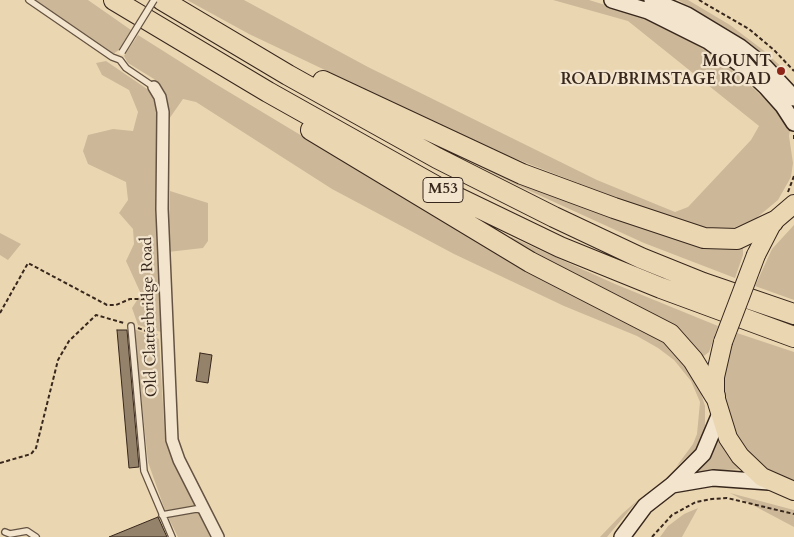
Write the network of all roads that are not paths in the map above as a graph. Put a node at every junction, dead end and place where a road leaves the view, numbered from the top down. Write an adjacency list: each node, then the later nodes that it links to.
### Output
1 (29, 0): 9 (lane)
2 (114, 0): 7 (highway, M53)
3 (154, 0): 9 (lane, bridge)
4 (162, 0): 8 (highway, M53)
5 (612, 0): 12 (main road)
6 (658, 1): 11 (main road)
7 (151, 23): 17 (highway, M53); 18 (highway)
8 (203, 25): 14 (highway); 15 (highway, M53)
9 (120, 60): 10 (lane)
10 (154, 87): 23 (street, Old Clatterbridge Road)
11 (794, 98)
12 (794, 123)
13 (794, 193): 14 (main road)
14 (783, 214): 18 (main road, bridge)
15 (794, 314)
16 (131, 326): 24 (lane)
17 (794, 337)
18 (715, 396): 19 (main road)
19 (719, 416): 20 (main road); 21 (main road)
20 (770, 482): 21 (main road); 22 (main road)
21 (672, 485): 29 (main road)
22 (794, 491)
23 (203, 510): 24 (lane); 28 (street, Old Clatterbridge Road)
24 (162, 515): 27 (lane)
25 (5, 532): 26 (lane)
26 (36, 537)
27 (172, 537)
28 (218, 537)
29 (622, 537)

